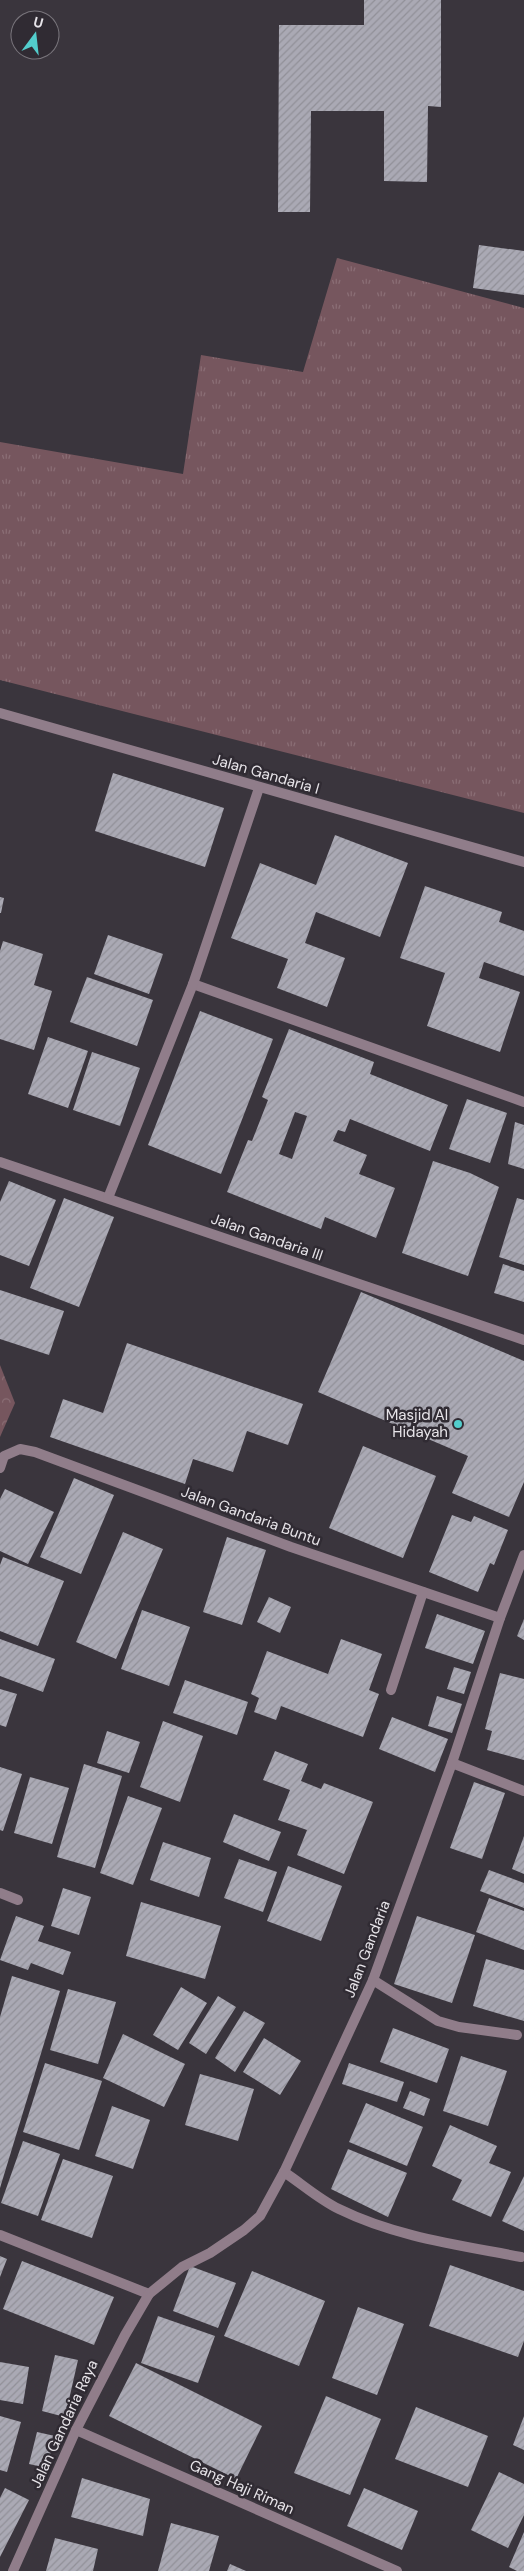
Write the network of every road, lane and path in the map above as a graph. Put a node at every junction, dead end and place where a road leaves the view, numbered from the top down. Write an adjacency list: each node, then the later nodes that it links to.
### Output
1 (0, 713): 2 (street, Jalan Gandaria I)
2 (259, 788): 3 (street, Jalan Gandaria I); 4 (street)
3 (524, 862)
4 (193, 984): 5 (street); 7 (street)
5 (524, 1102)
6 (0, 1162): 7 (street, Jalan Gandaria III)
7 (108, 1198): 8 (street, Jalan Gandaria III)
8 (524, 1340)
9 (2, 1455): 10 (street, Jalan Gandaria Buntu); 12 (street, Jalan Gandaria Buntu)
10 (0, 1468)
11 (524, 1555): 13 (street, Jalan Gandaria)
12 (423, 1592): 13 (street, Jalan Gandaria Buntu); 14 (street)
13 (500, 1618): 15 (street, Jalan Gandaria)
14 (390, 1690)
15 (452, 1763): 16 (street); 19 (street, Jalan Gandaria)
16 (524, 1791)
17 (0, 1893): 18 (street)
18 (18, 1900)
19 (373, 1980): 20 (street); 21 (street, Jalan Gandaria)
20 (517, 2035)
21 (284, 2172): 23 (street); 24 (street, Jalan Gandaria)
22 (0, 2235): 24 (street)
23 (521, 2257)
24 (150, 2294): 25 (street, Jalan Gandaria Raya)
25 (76, 2430): 26 (street, Jalan Gandaria Raya); 27 (street, Gang Haji Riman)
26 (13, 2571)
27 (397, 2571)

